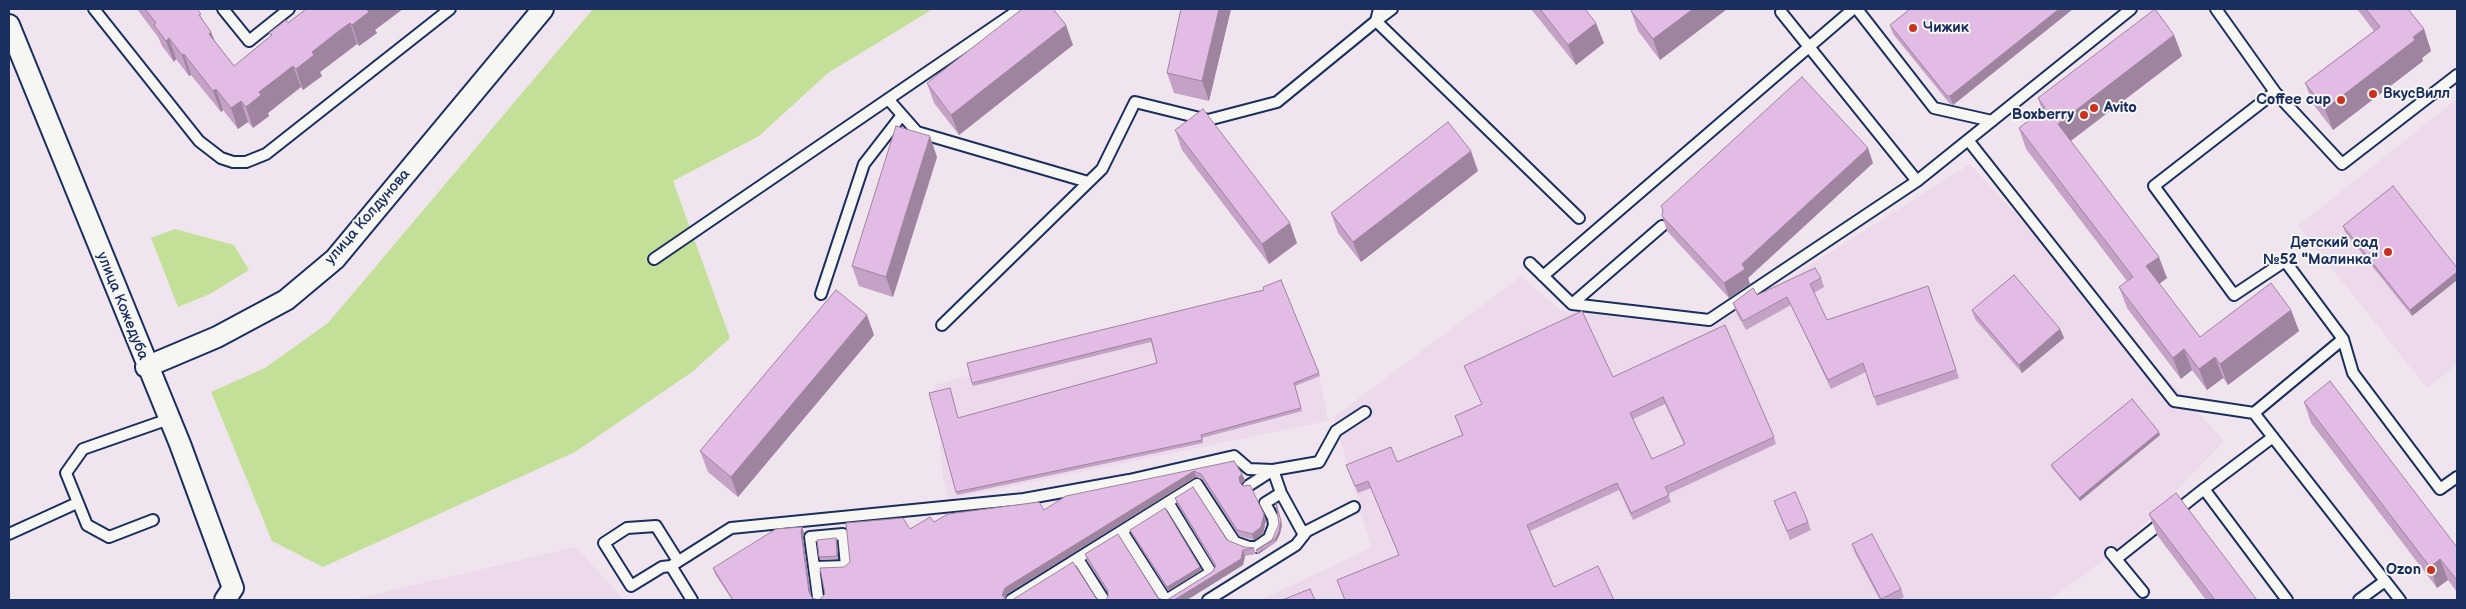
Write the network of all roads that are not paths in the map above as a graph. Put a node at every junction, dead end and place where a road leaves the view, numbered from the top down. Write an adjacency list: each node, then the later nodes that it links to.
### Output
1 (94, 9): 4 (lane)
2 (223, 9): 3 (lane)
3 (289, 9)
4 (450, 9)
5 (543, 9): 34 (street, улица Колдунова)
6 (1020, 9): 19 (lane)
7 (1379, 9): 14 (lane)
8 (1392, 9): 14 (lane)
9 (1853, 9): 16 (lane)
10 (1857, 9): 21 (lane)
11 (2131, 9): 21 (lane)
12 (2216, 9): 18 (lane)
13 (1781, 12): 16 (lane)
14 (1376, 21): 24 (lane); 25 (lane)
15 (9, 25): 34 (street, улица Кожедуба)
16 (1808, 45): 23 (lane); 29 (lane)
17 (2457, 75): 18 (lane)
18 (2275, 92): 33 (lane)
19 (888, 99): 20 (lane); 27 (lane)
20 (902, 115): 24 (lane); 30 (lane)
21 (1992, 121): 22 (lane)
22 (1968, 140): 23 (lane); 36 (lane)
23 (1917, 181): 31 (lane)
24 (1088, 182): 32 (lane)
25 (1579, 218)
26 (1662, 226): 31 (lane)
27 (654, 259)
28 (1530, 263): 29 (lane)
29 (1543, 276): 31 (lane)
30 (821, 294)
31 (1572, 304)
32 (942, 325)
33 (2343, 339): 36 (lane); 40 (lane)
34 (146, 367): 37 (street, улица Кожедуба)
35 (1365, 412): 39 (lane)
36 (2254, 413): 38 (lane)
37 (169, 420): 45 (lane); 56 (street, улица Кожедуба)
38 (2273, 437): 42 (lane); 54 (lane)
39 (1273, 470): 41 (lane); 43 (lane); 52 (lane)
40 (2457, 477)
41 (1248, 486)
42 (2204, 490): 55 (lane); 63 (lane)
43 (1281, 493): 44 (lane); 50 (lane)
44 (1168, 502): 48 (lane); 61 (lane)
45 (77, 503): 47 (lane); 49 (lane)
46 (1354, 507): 50 (lane)
47 (153, 520)
48 (1122, 531): 51 (lane); 61 (lane)
49 (9, 534)
50 (1304, 535): 62 (lane)
51 (1078, 559): 59 (lane); 60 (lane)
52 (674, 564): 52 (lane); 57 (lane)
53 (814, 567): 53 (lane); 58 (lane)
54 (2385, 581): 64 (lane); 65 (lane)
55 (2143, 592)
56 (229, 594)
57 (692, 600)
58 (820, 600)
59 (1011, 600)
60 (1104, 600)
61 (1166, 600)
62 (1208, 600)
63 (2287, 600)
64 (2359, 600)
65 (2400, 600)

